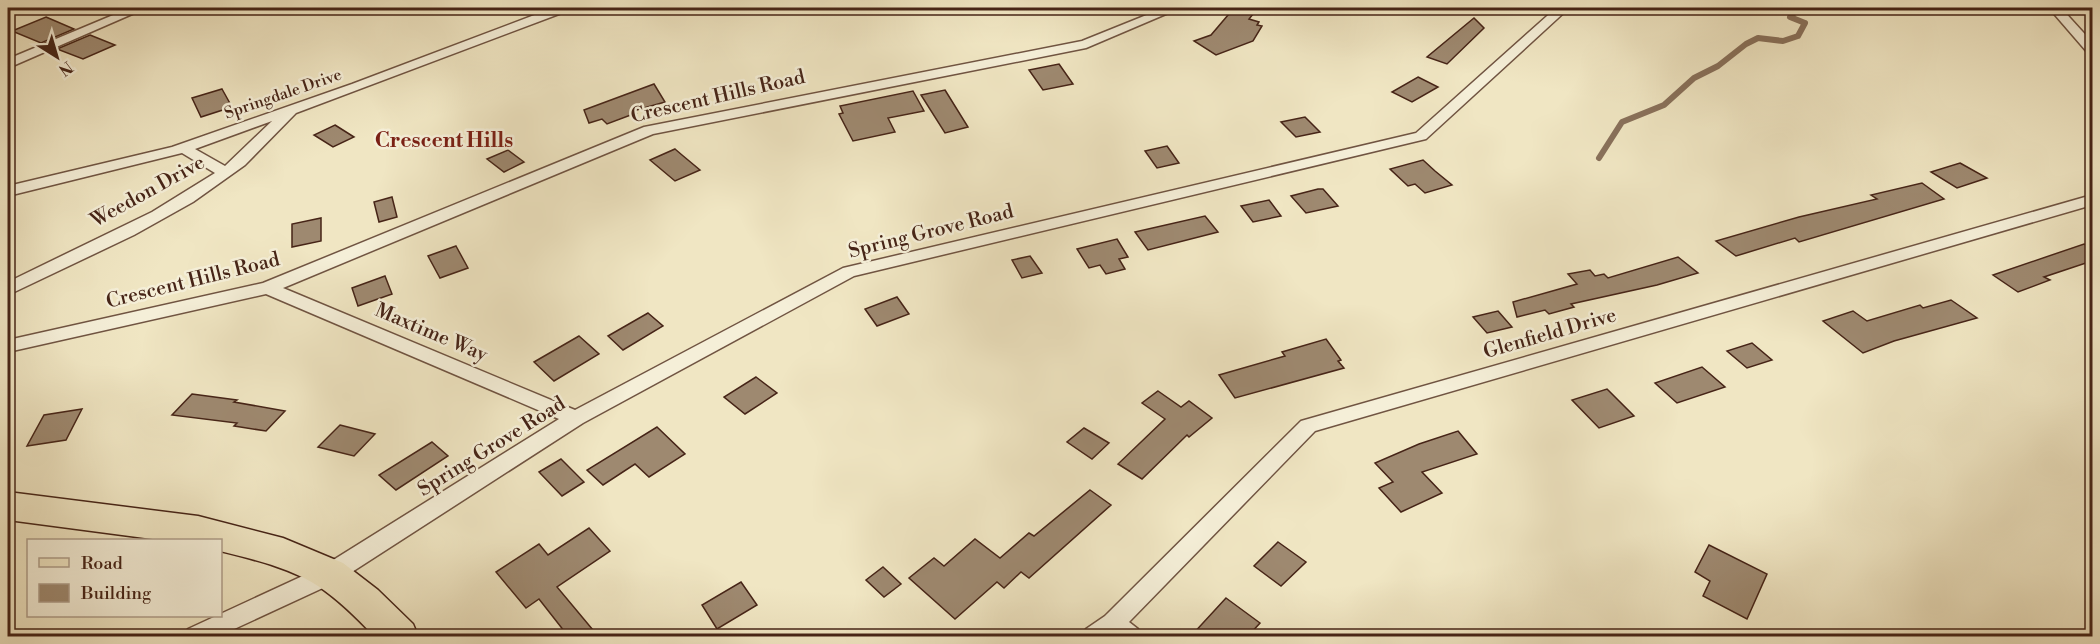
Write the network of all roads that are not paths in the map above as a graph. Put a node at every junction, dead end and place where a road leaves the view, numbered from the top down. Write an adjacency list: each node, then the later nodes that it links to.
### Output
1 (140, 8): 7 (street)
2 (563, 8): 8 (street, Springdale Drive)
3 (1174, 8): 13 (street, Crescent Hills Road)
4 (1563, 8): 16 (street, Spring Grove Road)
5 (2055, 8): 6 (street)
6 (2092, 49)
7 (8, 64)
8 (293, 109): 9 (street, Springdale Drive); 10 (street, Weedon Drive)
9 (183, 148): 10 (street); 11 (street, Springdale Drive)
10 (225, 172): 14 (street, Weedon Drive)
11 (8, 191)
12 (2092, 200): 19 (street, Glenfield Drive)
13 (267, 288): 15 (street, Crescent Hills Road); 16 (street, Maxtime Way)
14 (8, 289)
15 (8, 346)
16 (576, 418): 18 (street, Spring Grove Road)
17 (8, 506): 18 (main road)
18 (330, 574): 20 (street, Spring Grove Road); 21 (main road)
19 (1121, 630): 22 (street, Glenfield Drive)
20 (196, 636)
21 (399, 636)
22 (1094, 636)

